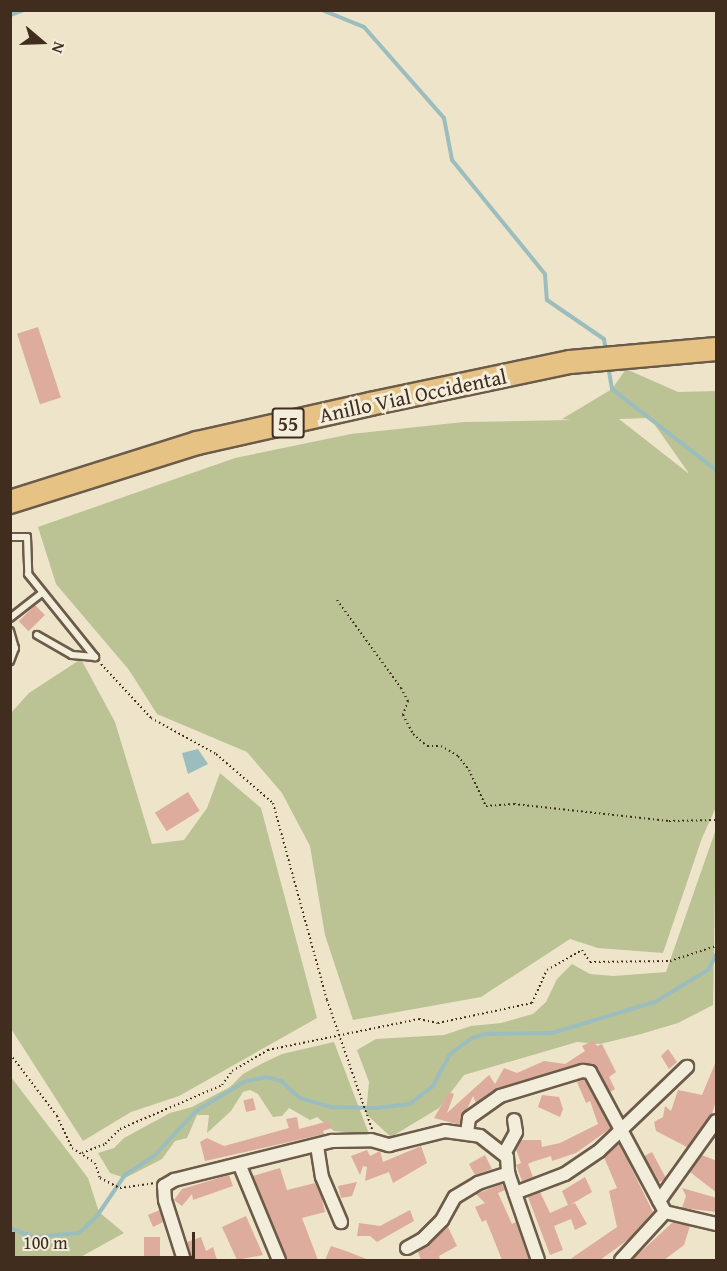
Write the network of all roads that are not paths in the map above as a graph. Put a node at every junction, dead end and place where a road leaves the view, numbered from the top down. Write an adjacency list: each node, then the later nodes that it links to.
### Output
1 (717, 349): 2 (highway, Anillo Vial Occidental / 55)
2 (10, 502)
3 (10, 537): 4 (lane)
4 (42, 593): 5 (lane); 7 (lane)
5 (10, 618)
6 (10, 631): 8 (lane)
7 (37, 635)
8 (10, 662)
9 (687, 1067): 12 (street)
10 (514, 1120): 15 (street)
11 (717, 1121): 19 (street)
12 (622, 1130): 13 (street); 18 (street); 19 (street)
13 (467, 1133): 14 (street); 15 (street)
14 (317, 1146): 16 (street); 20 (street)
15 (504, 1154): 17 (street)
16 (240, 1166): 23 (street); 24 (street)
17 (508, 1173): 18 (street); 22 (street)
18 (515, 1193): 25 (street)
19 (662, 1207): 21 (street); 26 (street)
20 (340, 1222)
21 (717, 1224)
22 (407, 1248)
23 (184, 1260)
24 (279, 1260)
25 (538, 1260)
26 (623, 1260)

